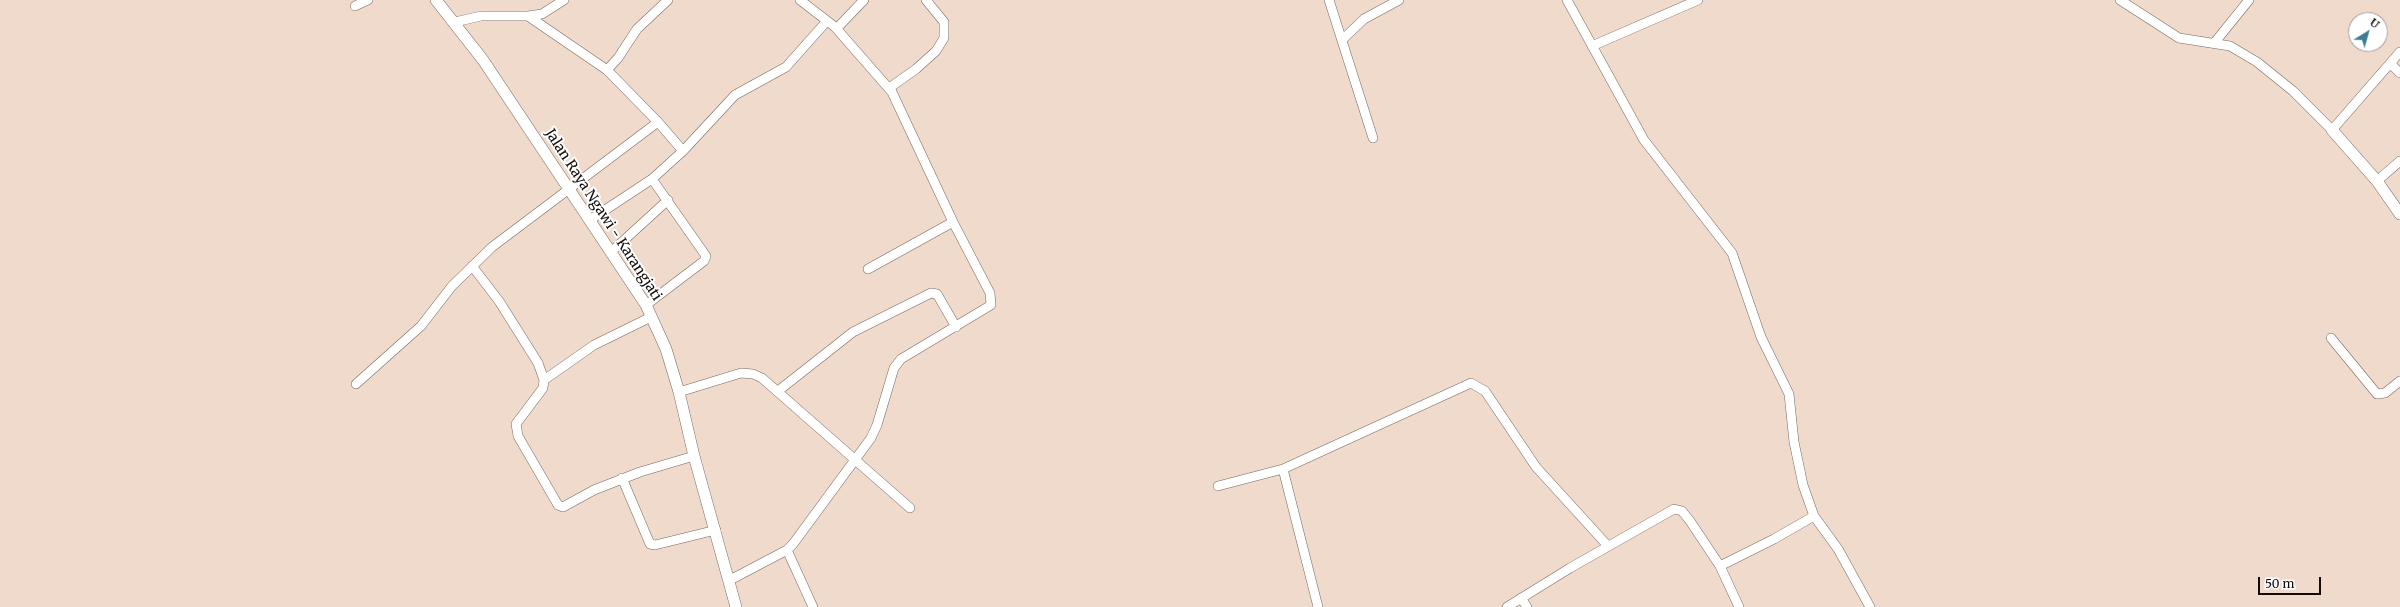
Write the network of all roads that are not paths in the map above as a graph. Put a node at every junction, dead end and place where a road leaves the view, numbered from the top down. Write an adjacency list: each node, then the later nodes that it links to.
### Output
1 (368, 0): 14 (street)
2 (436, 0): 16 (street, Jalan Raya Ngawi - Karangjati)
3 (564, 0): 15 (street)
4 (668, 0): 24 (street)
5 (800, 0): 17 (street)
6 (864, 0): 18 (street)
7 (926, 0): 26 (street)
8 (1329, 0): 19 (street)
9 (1399, 0): 19 (street)
10 (1567, 0): 21 (street)
11 (1698, 0): 21 (street)
12 (2120, 0): 20 (street)
13 (2248, 0): 20 (street)
14 (355, 6)
15 (528, 16): 16 (street); 24 (street)
16 (455, 22): 34 (street, Jalan Raya Ngawi - Karangjati)
17 (826, 22): 18 (street); 30 (street)
18 (835, 27): 26 (street)
19 (1343, 39): 29 (street)
20 (2215, 42): 28 (street)
21 (1592, 46): 57 (street)
22 (2400, 52): 23 (street)
23 (2391, 64): 25 (street); 28 (street)
24 (607, 70): 27 (street)
25 (2400, 73)
26 (891, 91): 38 (street)
27 (658, 122): 30 (street); 34 (street)
28 (2332, 130): 33 (street)
29 (1373, 138)
30 (683, 151): 32 (street)
31 (2400, 161): 33 (street)
32 (652, 179): 35 (street); 37 (street)
33 (2377, 181): 36 (street)
34 (568, 189): 37 (street, Jalan Raya Ngawi - Karangjati); 40 (street)
35 (668, 200): 39 (street); 42 (street)
36 (2400, 214)
37 (590, 220): 39 (street, Jalan Raya Ngawi - Karangjati)
38 (953, 222): 41 (street); 44 (street)
39 (611, 252): 42 (street, Jalan Raya Ngawi - Karangjati)
40 (472, 266): 46 (street); 48 (street)
41 (868, 269)
42 (646, 305): 43 (street, Jalan Raya Ngawi - Karangjati)
43 (652, 317): 46 (street); 50 (street, Jalan Raya Ngawi - Karangjati)
44 (956, 327): 49 (street); 52 (street)
45 (2331, 338): 47 (street)
46 (544, 380): 54 (street)
47 (2400, 381)
48 (356, 384)
49 (778, 391): 50 (street); 52 (street)
50 (679, 392): 51 (street, Jalan Raya Ngawi - Karangjati)
51 (694, 456): 54 (street); 58 (street, Jalan Raya Ngawi - Karangjati)
52 (857, 459): 56 (street); 60 (street)
53 (1283, 469): 55 (street); 59 (street); 66 (street)
54 (622, 478): 58 (street)
55 (1218, 486)
56 (910, 508)
57 (1814, 516): 61 (street); 70 (street)
58 (716, 530): 62 (street, Jalan Raya Ngawi - Karangjati)
59 (1608, 546): 61 (street); 63 (street)
60 (787, 550): 62 (street); 65 (street)
61 (1720, 566): 69 (street)
62 (730, 580): 64 (street, Jalan Raya Ngawi - Karangjati)
63 (1521, 598): 67 (street); 68 (street)
64 (736, 607)
65 (813, 607)
66 (1318, 607)
67 (1507, 607)
68 (1527, 607)
69 (1739, 607)
70 (1870, 607)

